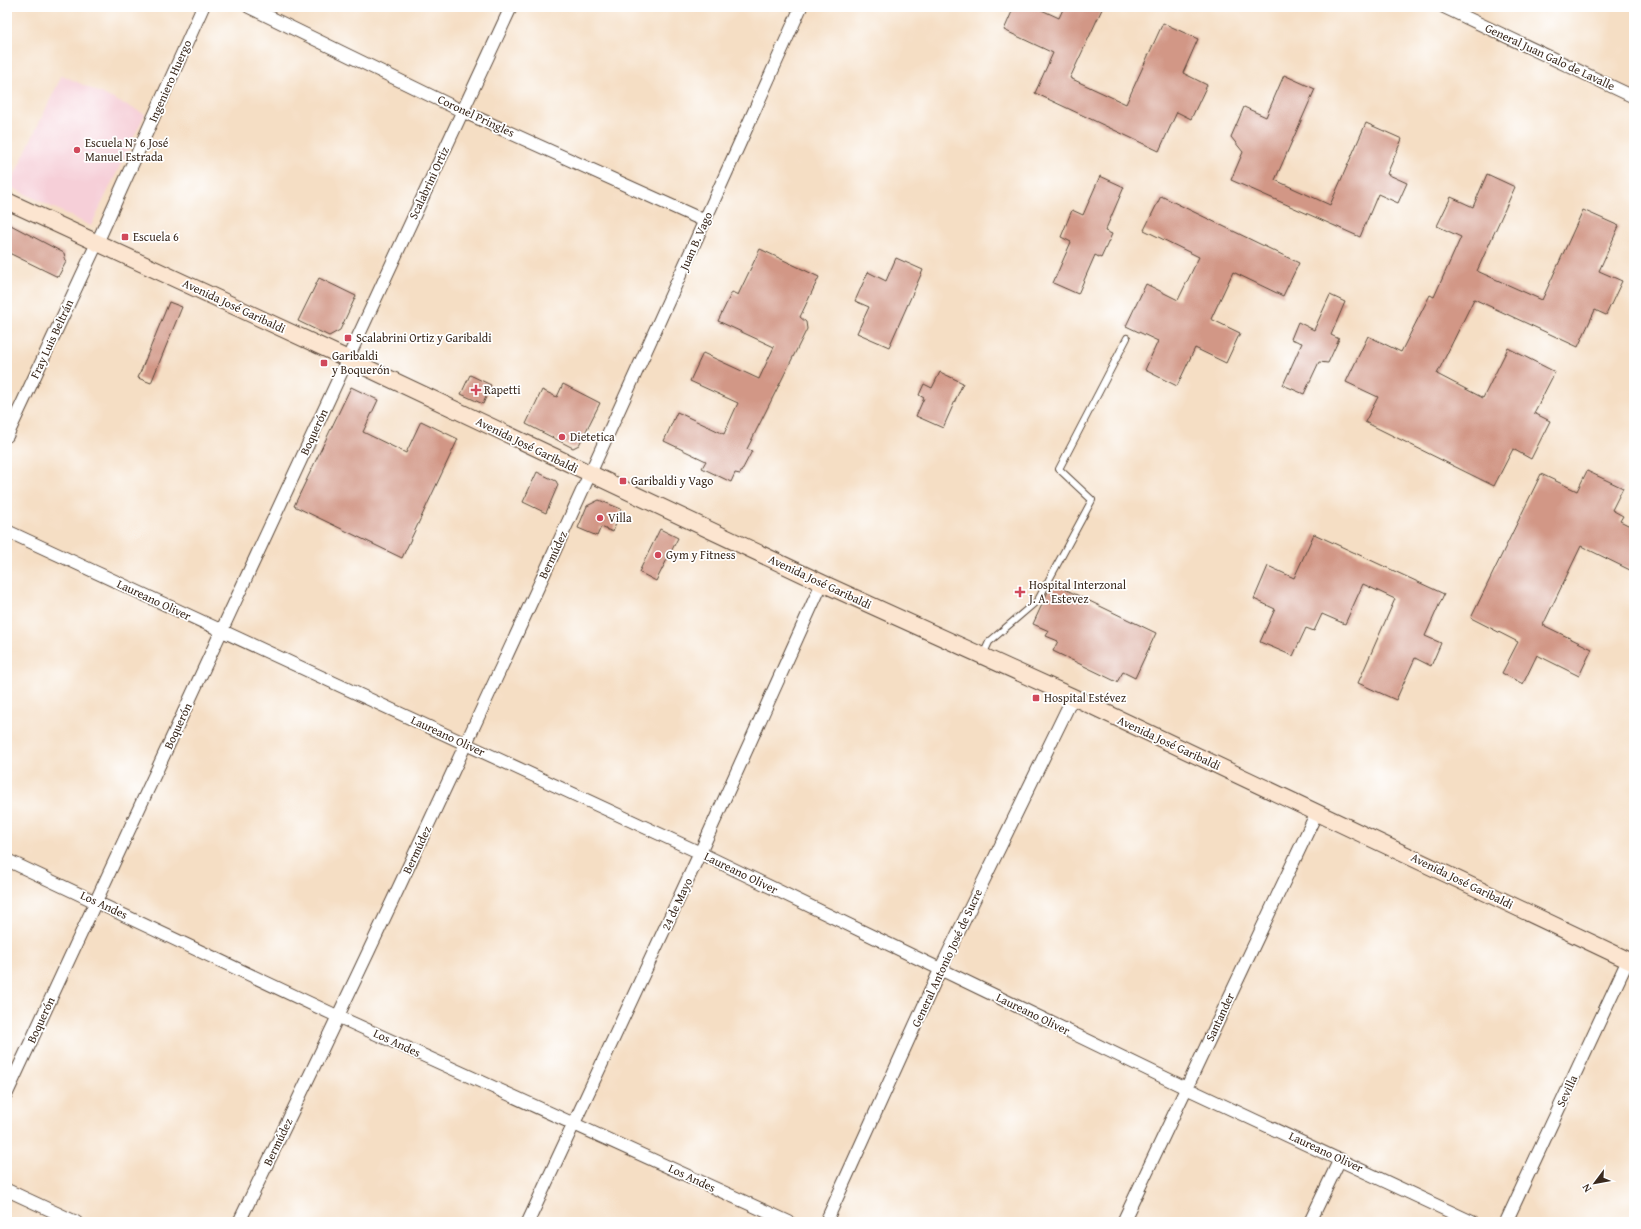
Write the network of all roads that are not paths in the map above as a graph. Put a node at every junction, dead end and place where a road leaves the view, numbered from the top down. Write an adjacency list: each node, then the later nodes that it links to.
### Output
1 (203, 7): 10 (street, Ingeniero Huergo)
2 (249, 7): 7 (street, Coronel Pringles)
3 (511, 7): 7 (street, Scalabrini Ortiz)
4 (801, 7): 9 (street, Juan B. Vago)
5 (1444, 7): 6 (street, General Juan Galo de Lavalle)
6 (1634, 97)
7 (462, 111): 9 (street, Coronel Pringles); 12 (street, Scalabrini Ortiz)
8 (7, 201): 10 (main road, Avenida José Garibaldi)
9 (705, 221): 14 (street, Juan B. Vago)
10 (97, 243): 12 (main road, Avenida José Garibaldi); 13 (street, Fray Luis Beltrán)
11 (1127, 338): 18 (lane)
12 (348, 359): 14 (main road, Avenida José Garibaldi); 17 (street, Boquerón)
13 (7, 436)
14 (590, 475): 16 (main road, Avenida José Garibaldi); 20 (street, Bermúdez)
15 (7, 531): 17 (street, Laureano Oliver)
16 (822, 584): 18 (main road, Avenida José Garibaldi); 22 (street, 24 de Mayo)
17 (222, 631): 20 (street, Laureano Oliver); 24 (street, Boquerón)
18 (982, 656): 19 (main road, Avenida José Garibaldi)
19 (1073, 697): 21 (main road, Avenida José Garibaldi); 26 (street, General Antonio José de Sucre)
20 (466, 745): 22 (street, Laureano Oliver); 27 (street, Bermúdez)
21 (1317, 812): 25 (main road, Avenida José Garibaldi); 28 (street, Santander)
22 (700, 853): 26 (street, Laureano Oliver); 30 (street, 24 de Mayo)
23 (7, 860): 24 (street, Los Andes)
24 (96, 902): 27 (street, Los Andes); 29 (street, Boquerón)
25 (1631, 962): 41 (street, Sevilla)
26 (940, 970): 28 (street, Laureano Oliver); 37 (street, General Antonio José de Sucre)
27 (339, 1016): 30 (street, Los Andes); 34 (street, Bermúdez)
28 (1186, 1088): 31 (street, Laureano Oliver); 38 (street, Santander)
29 (7, 1093)
30 (574, 1124): 35 (street, 24 de Mayo); 36 (street, Los Andes)
31 (1340, 1159): 39 (street); 40 (street, Laureano Oliver)
32 (7, 1190): 33 (street)
33 (76, 1222)
34 (239, 1222)
35 (528, 1222)
36 (789, 1222)
37 (826, 1222)
38 (1123, 1222)
39 (1310, 1222)
40 (1472, 1222)
41 (1506, 1222)

